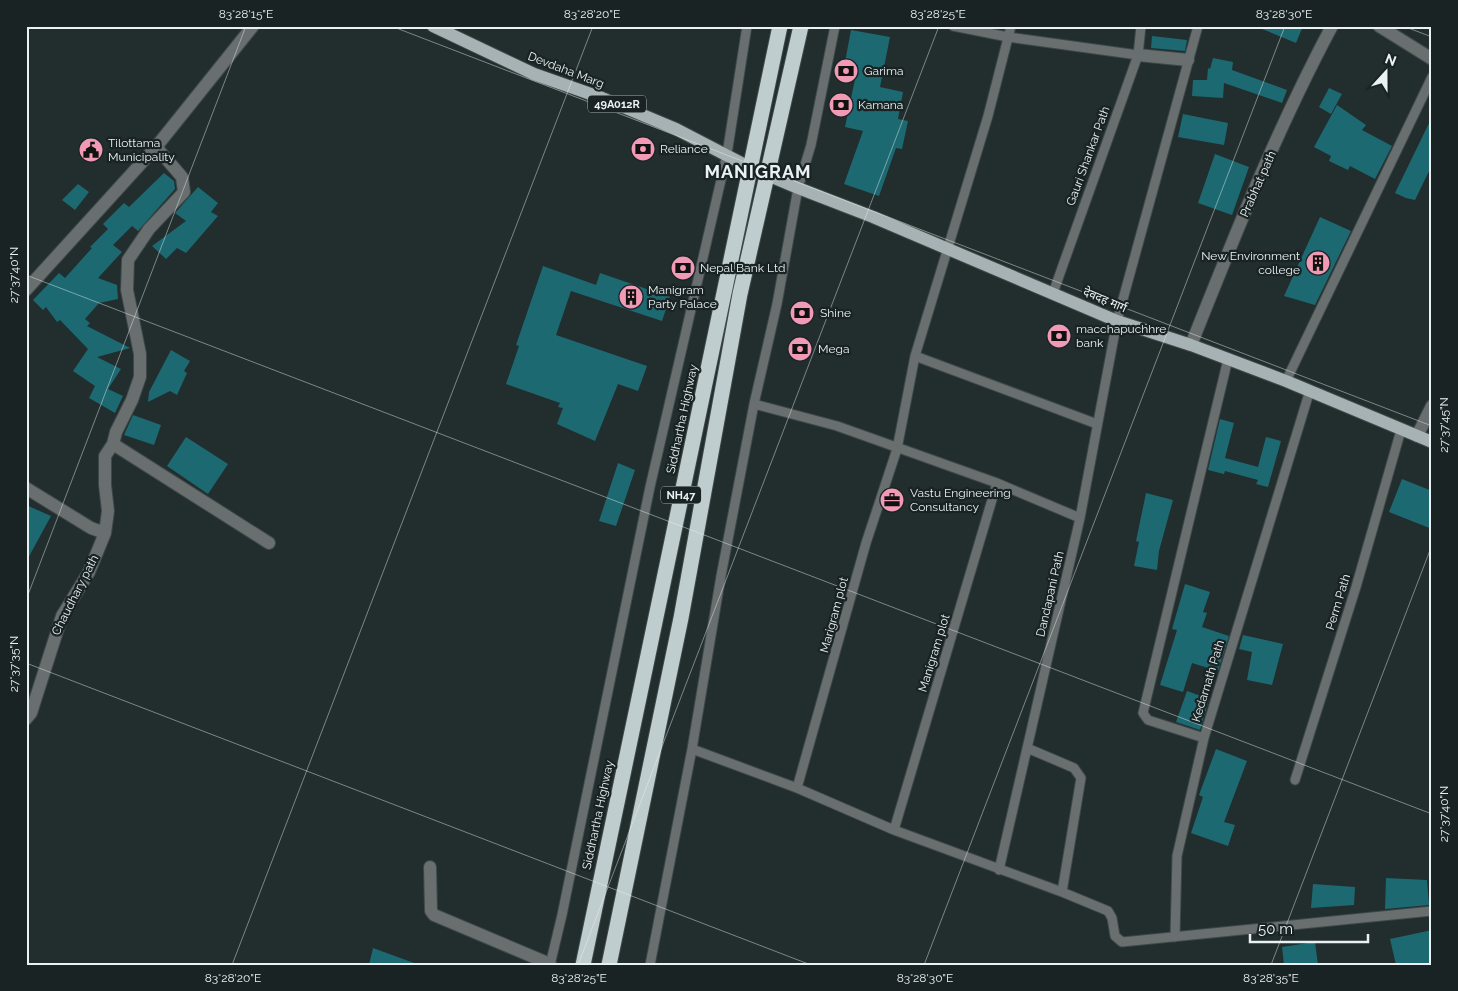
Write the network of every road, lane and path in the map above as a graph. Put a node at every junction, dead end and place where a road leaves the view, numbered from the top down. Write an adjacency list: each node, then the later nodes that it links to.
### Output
1 (253, 26): 18 (street)
2 (433, 26): 19 (main road, Devdaha Marg / 49A012R)
3 (747, 26): 19 (lane)
4 (780, 26): 20 (highway, Siddhartha Highway / NH47)
5 (801, 26): 21 (highway, NH47)
6 (835, 26): 22 (lane)
7 (953, 26): 13 (lane)
8 (1011, 26): 13 (lane, Marigram plot)
9 (1141, 26): 14 (lane, Gauri Shankar Path)
10 (1198, 26): 16 (lane, Dandapani Path)
11 (1332, 26): 27 (street, Prabhat path)
12 (1380, 26): 15 (street)
13 (1008, 37): 14 (lane); 23 (lane, Marigram plot)
14 (1138, 55): 16 (street); 25 (lane, Gauri Shankar Path)
15 (1432, 59)
16 (1188, 60): 26 (lane, Dandapani Path)
17 (1432, 77): 30 (lane)
18 (156, 147): 24 (street); 38 (street, Chaudhary path)
19 (727, 154): 20 (main road, Devdaha Marg / 49A012R); 57 (lane)
20 (751, 168): 21 (main road, Devdaha Marg / 49A012R); 58 (highway, Siddhartha Highway / NH47)
21 (766, 174): 22 (main road, Devdaha Marg / 49A012R); 59 (highway, NH47)
22 (798, 188): 23 (main road, देवदह मार्ग / 49A012R); 32 (lane)
23 (949, 250): 25 (main road, देवदह मार्ग / 49A012R); 28 (lane, Marigram plot)
24 (26, 290)
25 (1053, 293): 26 (main road, देवदह मार्ग / 49A012R)
26 (1117, 321): 27 (main road, देवदह मार्ग / 49A012R); 34 (lane, Dandapani Path)
27 (1191, 345): 29 (main road, देवदह मार्ग / 49A012R)
28 (915, 356): 34 (lane); 39 (lane, Marigram plot)
29 (1228, 359): 30 (main road, देवदह मार्ग / 49A012R); 46 (lane, Kedarnath Path)
30 (1286, 381): 31 (main road, देवदह मार्ग / 49A012R)
31 (1310, 390): 35 (main road, देवदह मार्ग / 49A012R); 46 (lane, Kedarnath Path)
32 (754, 404): 39 (lane); 48 (lane)
33 (1432, 406): 36 (street)
34 (1097, 424): 42 (lane, Dandapani Path)
35 (1401, 430): 36 (main road, देवदह मार्ग / 49A012R); 49 (lane, Perm Path)
36 (1417, 436): 37 (main road, देवदह मार्ग / 49A012R)
37 (1432, 442)
38 (113, 444): 43 (street, Chaudhary path); 44 (street)
39 (897, 449): 40 (lane); 50 (lane, Marigram plot)
40 (997, 483): 42 (lane); 51 (lane, Manigram plot)
41 (26, 488): 43 (street)
42 (1080, 518): 47 (lane, Dandapani Path)
43 (105, 533): 45 (street, Chaudhary path)
44 (270, 543)
45 (28, 714)
46 (1204, 738): 56 (lane)
47 (1027, 748): 53 (lane, Dandapani Path); 54 (lane)
48 (692, 749): 50 (lane); 60 (lane)
49 (1295, 780)
50 (797, 788): 51 (lane)
51 (894, 830): 53 (lane)
52 (430, 867): 57 (street)
53 (999, 870): 54 (lane)
54 (1062, 892): 56 (lane)
55 (1432, 911): 56 (lane)
56 (1175, 937)
57 (550, 964)
58 (583, 965)
59 (609, 965)
60 (650, 965)

